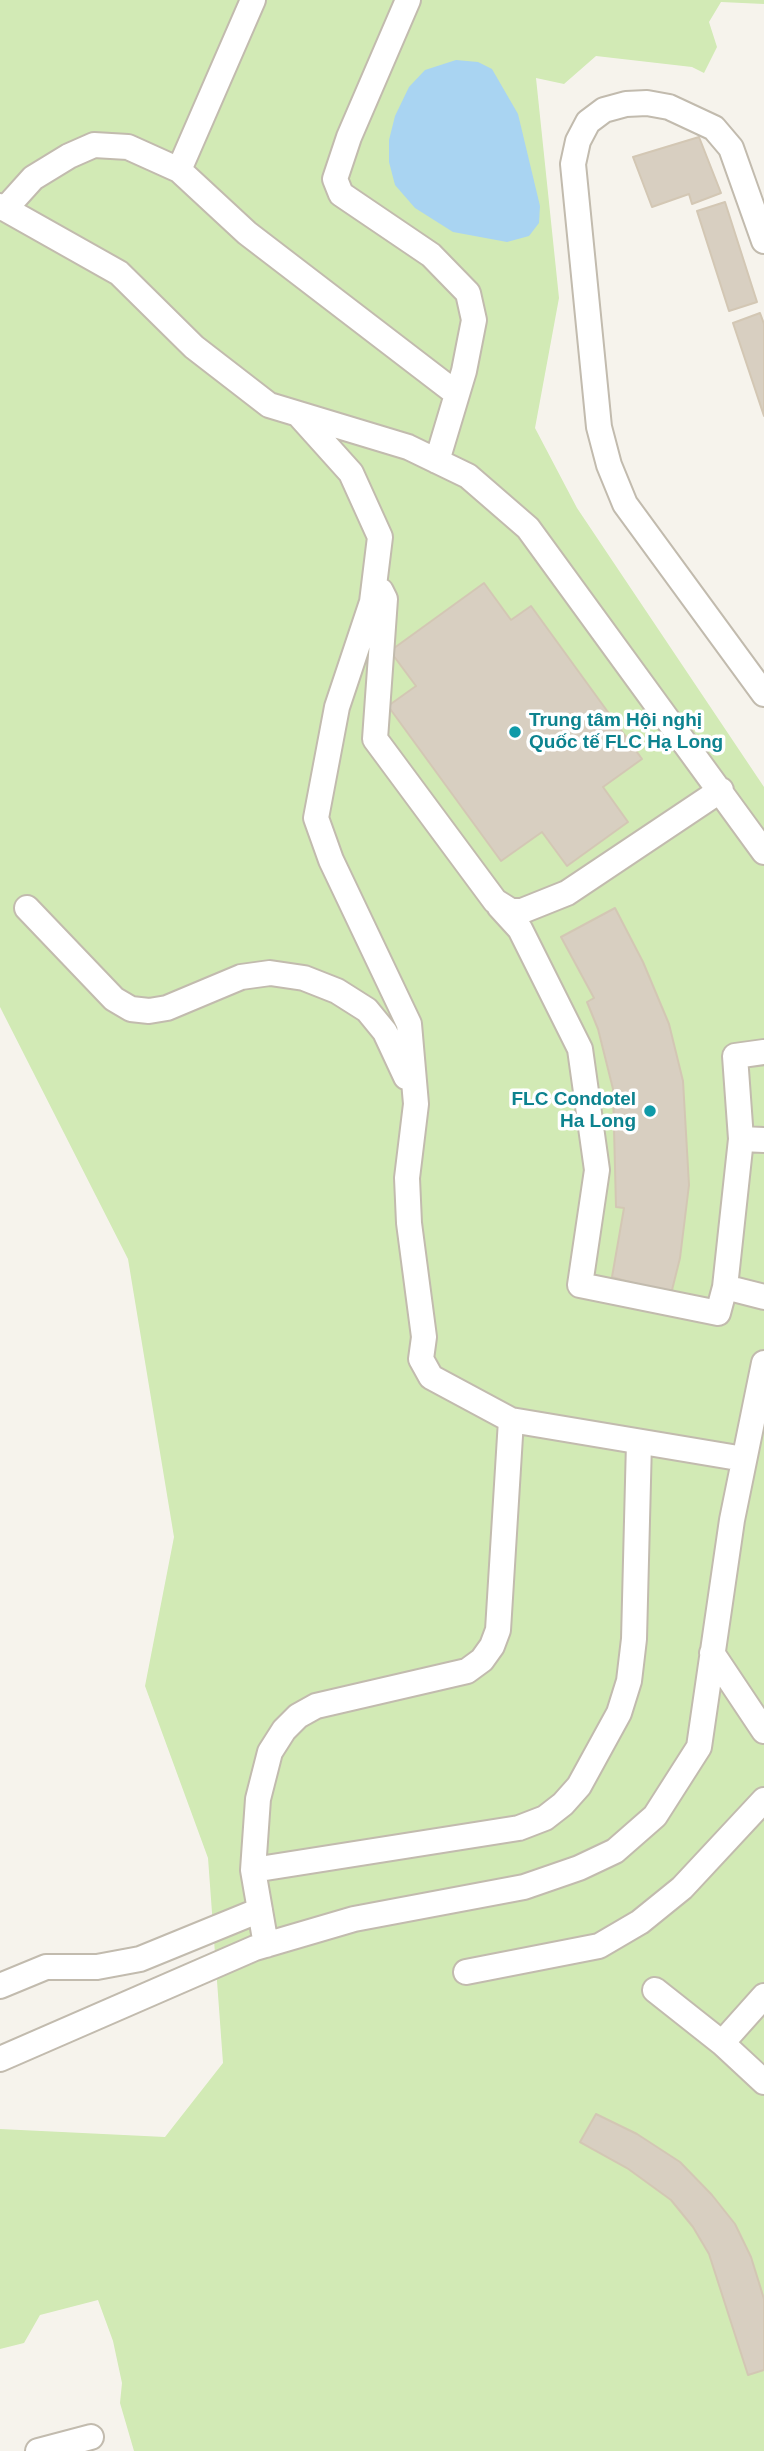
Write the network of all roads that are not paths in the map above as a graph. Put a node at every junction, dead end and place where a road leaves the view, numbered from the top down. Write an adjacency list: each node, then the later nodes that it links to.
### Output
1 (253, 0): 3 (street)
2 (408, 0): 6 (street)
3 (179, 170): 4 (street); 6 (street)
4 (3, 207): 7 (street)
5 (764, 241): 10 (street)
6 (457, 394): 8 (street)
7 (298, 414): 8 (street); 9 (street)
8 (437, 461): 11 (street)
9 (375, 578): 13 (street); 16 (street)
10 (764, 694)
11 (721, 790): 12 (street); 13 (street)
12 (764, 852)
13 (495, 901): 18 (street)
14 (27, 908): 16 (street)
15 (764, 1052): 17 (street)
16 (416, 1104): 21 (street)
17 (752, 1139): 18 (street)
18 (724, 1287): 19 (street)
19 (764, 1297)
20 (764, 1363): 23 (street)
21 (510, 1420): 22 (street); 27 (street)
22 (639, 1442): 23 (street); 27 (street)
23 (744, 1459): 24 (street)
24 (712, 1653): 25 (street); 29 (street)
25 (764, 1731)
26 (764, 1800): 30 (street)
27 (253, 1870): 28 (street)
28 (260, 1910): 29 (street); 31 (street)
29 (266, 1945): 35 (street)
30 (466, 1972)
31 (0, 1986)
32 (655, 1990): 34 (street)
33 (764, 1996): 34 (street)
34 (722, 2043): 36 (street)
35 (0, 2059)
36 (764, 2082)
37 (91, 2437): 38 (street)
38 (38, 2451)

